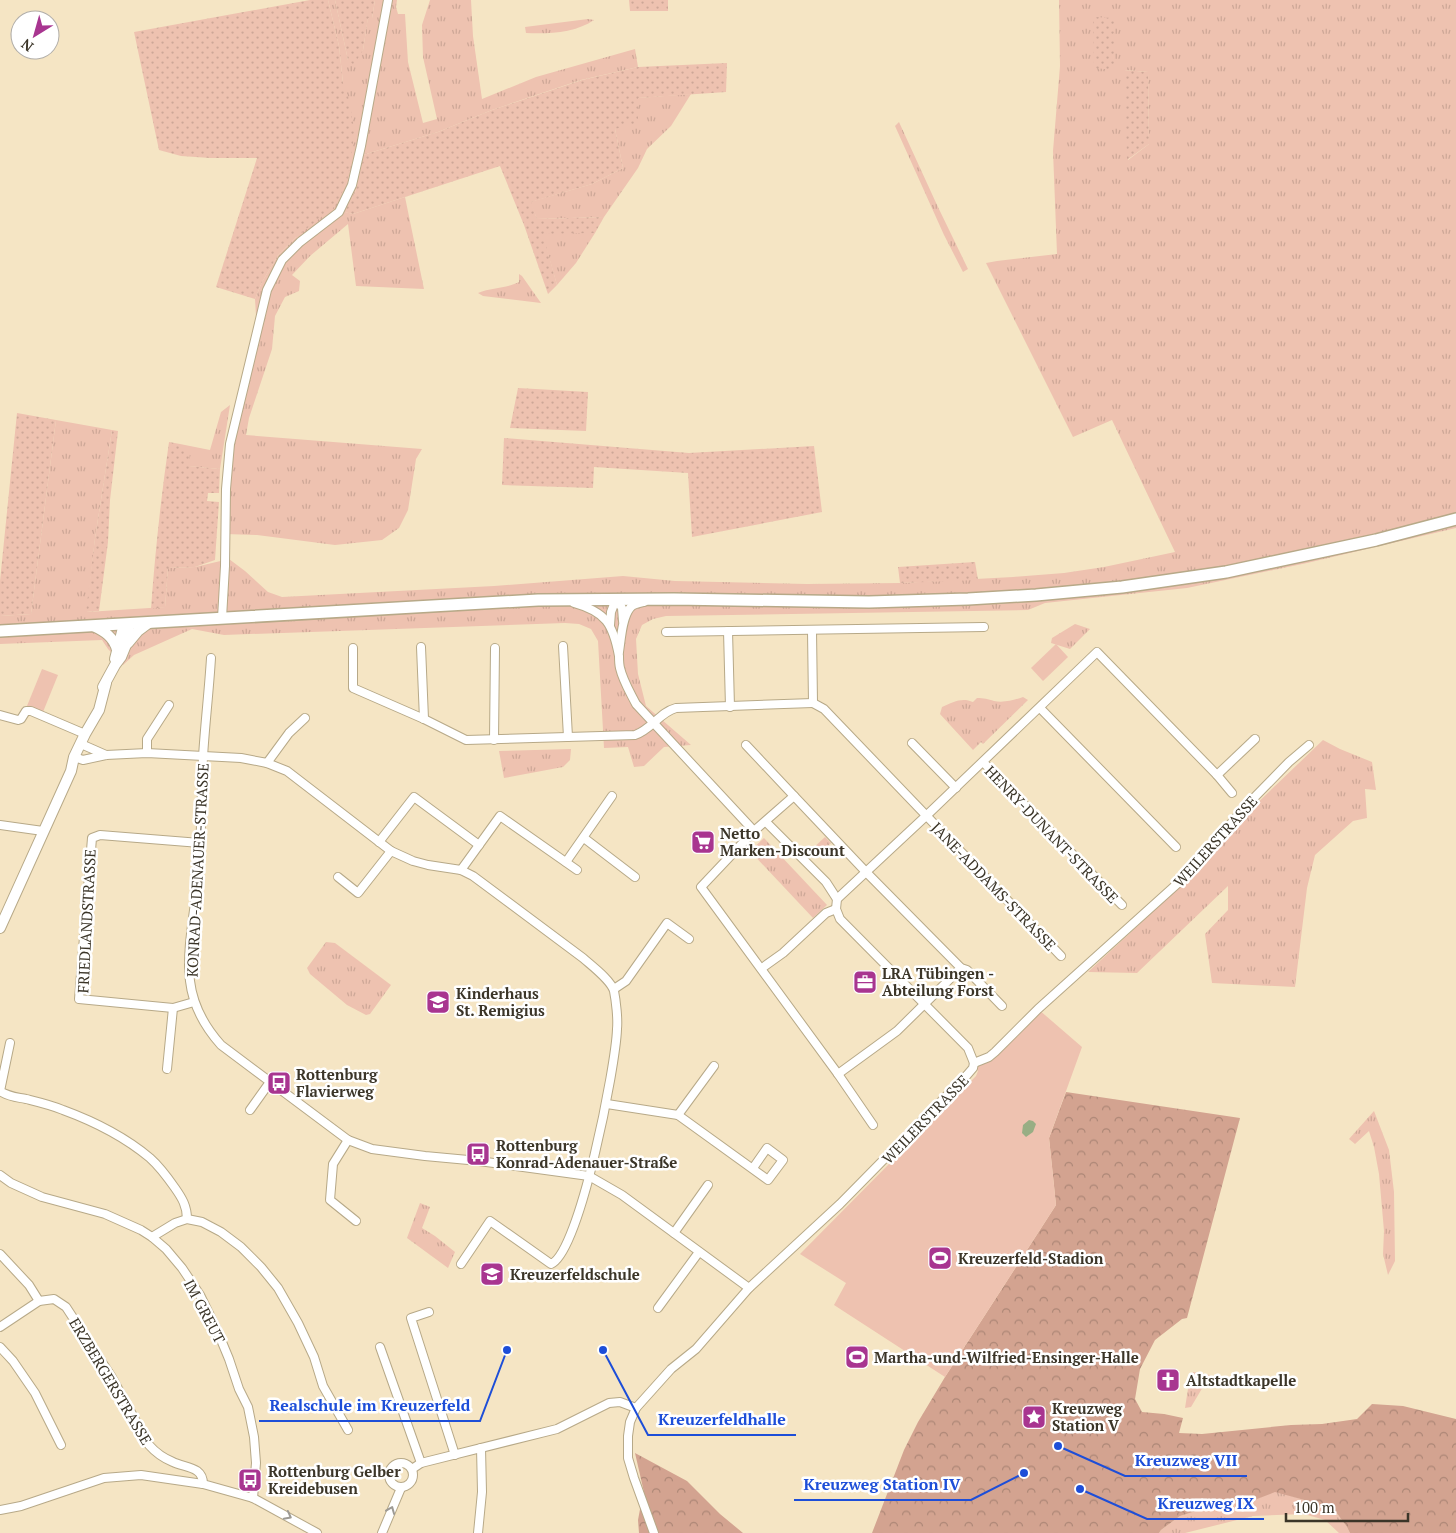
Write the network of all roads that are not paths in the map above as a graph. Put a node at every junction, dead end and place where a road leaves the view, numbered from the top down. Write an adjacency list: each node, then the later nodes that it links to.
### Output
1 (388, 0): 6 (street)
2 (1456, 519): 4 (main road)
3 (616, 599): 4 (main road); 5 (main road); 10 (street); 12 (street)
4 (659, 599): 12 (street)
5 (562, 600): 6 (main road); 10 (street)
6 (222, 618): 7 (main road)
7 (150, 622): 8 (main road); 19 (street)
8 (126, 624): 9 (main road); 19 (street)
9 (93, 626): 13 (main road); 19 (street)
10 (610, 626): 22 (street)
11 (984, 627): 15 (street)
12 (623, 628): 22 (street)
13 (0, 631)
14 (728, 631): 15 (street); 16 (street); 26 (street)
15 (812, 631): 24 (street)
16 (666, 632)
17 (563, 646): 32 (street)
18 (421, 647): 30 (street)
19 (122, 648): 33 (street)
20 (353, 648): 30 (street)
21 (495, 648): 35 (street)
22 (619, 656): 31 (street)
23 (211, 658): 41 (street, KONRAD-ADENAUER-STRASSE)
24 (813, 703): 26 (street); 50 (street, JANE-ADDAMS-STRASSE)
25 (170, 705): 39 (street)
26 (730, 707): 31 (street)
27 (1040, 708): 43 (street); 45 (street); 59 (street)
28 (0, 715): 33 (street)
29 (305, 718): 44 (street)
30 (424, 720): 35 (street)
31 (654, 723): 32 (street); 54 (street)
32 (568, 737): 35 (street)
33 (83, 739): 40 (street); 42 (street)
34 (1255, 739): 45 (street)
35 (494, 740)
36 (912, 743): 46 (street)
37 (746, 745): 49 (street)
38 (1309, 745): 81 (street, WEILERSTRASSE)
39 (147, 753): 40 (street); 41 (street)
40 (106, 755): 42 (street)
41 (204, 756): 44 (street); 57 (street, KONRAD-ADENAUER-STRASSE)
42 (74, 757): 53 (street)
43 (983, 762): 46 (street); 68 (street, HENRY-DUNANT-STRASSE)
44 (267, 763): 56 (street)
45 (1217, 775): 47 (street)
46 (956, 788): 50 (street)
47 (1232, 793)
48 (612, 796): 55 (street)
49 (794, 796): 51 (street); 64 (street)
50 (926, 816): 64 (street); 72 (street, JANE-ADDAMS-STRASSE)
51 (766, 822): 54 (street); 67 (street)
52 (0, 825): 53 (street)
53 (44, 831): 70 (street)
54 (754, 831): 73 (street)
55 (584, 838): 61 (street); 66 (street)
56 (379, 842): 58 (street); 60 (street)
57 (200, 844): 76 (street, KONRAD-ADENAUER-STRASSE); 79 (street, FRIEDLANDSTRASSE)
58 (479, 845): 61 (street); 62 (street)
59 (1176, 847)
60 (391, 851): 62 (street); 65 (street)
61 (566, 862): 63 (street)
62 (461, 870): 75 (street)
63 (577, 870)
64 (866, 872): 67 (street); 74 (street)
65 (338, 877)
66 (634, 877)
67 (836, 899): 69 (street)
68 (1122, 905)
69 (836, 909): 73 (street); 77 (street)
70 (0, 928)
71 (690, 939): 75 (street)
72 (1061, 956)
73 (762, 968): 84 (street)
74 (961, 968): 77 (street); 78 (street)
75 (614, 989): 86 (street)
76 (194, 1002): 79 (street, FRIEDLANDSTRASSE); 85 (street, KONRAD-ADENAUER-STRASSE)
77 (925, 1004): 81 (street); 84 (street)
78 (1002, 1006)
79 (172, 1008): 83 (street)
80 (10, 1043): 95 (street)
81 (974, 1062): 102 (street, WEILERSTRASSE)
82 (714, 1066): 88 (street)
83 (167, 1069)
84 (838, 1074): 89 (street)
85 (270, 1082): 87 (street); 90 (street, KONRAD-ADENAUER-STRASSE)
86 (606, 1104): 88 (street); 93 (street)
87 (250, 1110)
88 (678, 1115): 91 (street)
89 (873, 1125)
90 (348, 1140): 93 (street, KONRAD-ADENAUER-STRASSE); 96 (street)
91 (753, 1168)
92 (0, 1175): 98 (street, IM GREUT)
93 (589, 1176): 97 (street, KONRAD-ADENAUER-STRASSE); 101 (street)
94 (708, 1185): 97 (street)
95 (187, 1219): 98 (street); 110 (street)
96 (356, 1221)
97 (674, 1233): 99 (street, KONRAD-ADENAUER-STRASSE)
98 (152, 1237): 118 (street, IM GREUT)
99 (699, 1252): 102 (street, KONRAD-ADENAUER-STRASSE); 104 (street)
100 (0, 1254): 103 (street)
101 (461, 1264)
102 (749, 1288): 109 (street, WEILERSTRASSE)
103 (39, 1301): 106 (street); 116 (street, ERZBERGERSTRASSE)
104 (658, 1308)
105 (429, 1312): 113 (street)
106 (0, 1327)
107 (0, 1347): 111 (street)
108 (380, 1347): 114 (street)
109 (636, 1408): 112 (street); 123 (street, WEILERSTRASSE)
110 (348, 1430)
111 (61, 1445)
112 (481, 1448): 113 (street); 122 (street)
113 (455, 1455): 114 (street)
114 (420, 1464): 115 (street)
115 (412, 1469): 117 (street); 117 (street)
116 (203, 1484): 118 (street); 119 (street)
117 (401, 1488): 121 (street, one-way to 117)
118 (255, 1499): 120 (street, one-way to 120)
119 (0, 1510)
120 (317, 1533)
121 (382, 1533)
122 (478, 1533)
123 (654, 1533)

